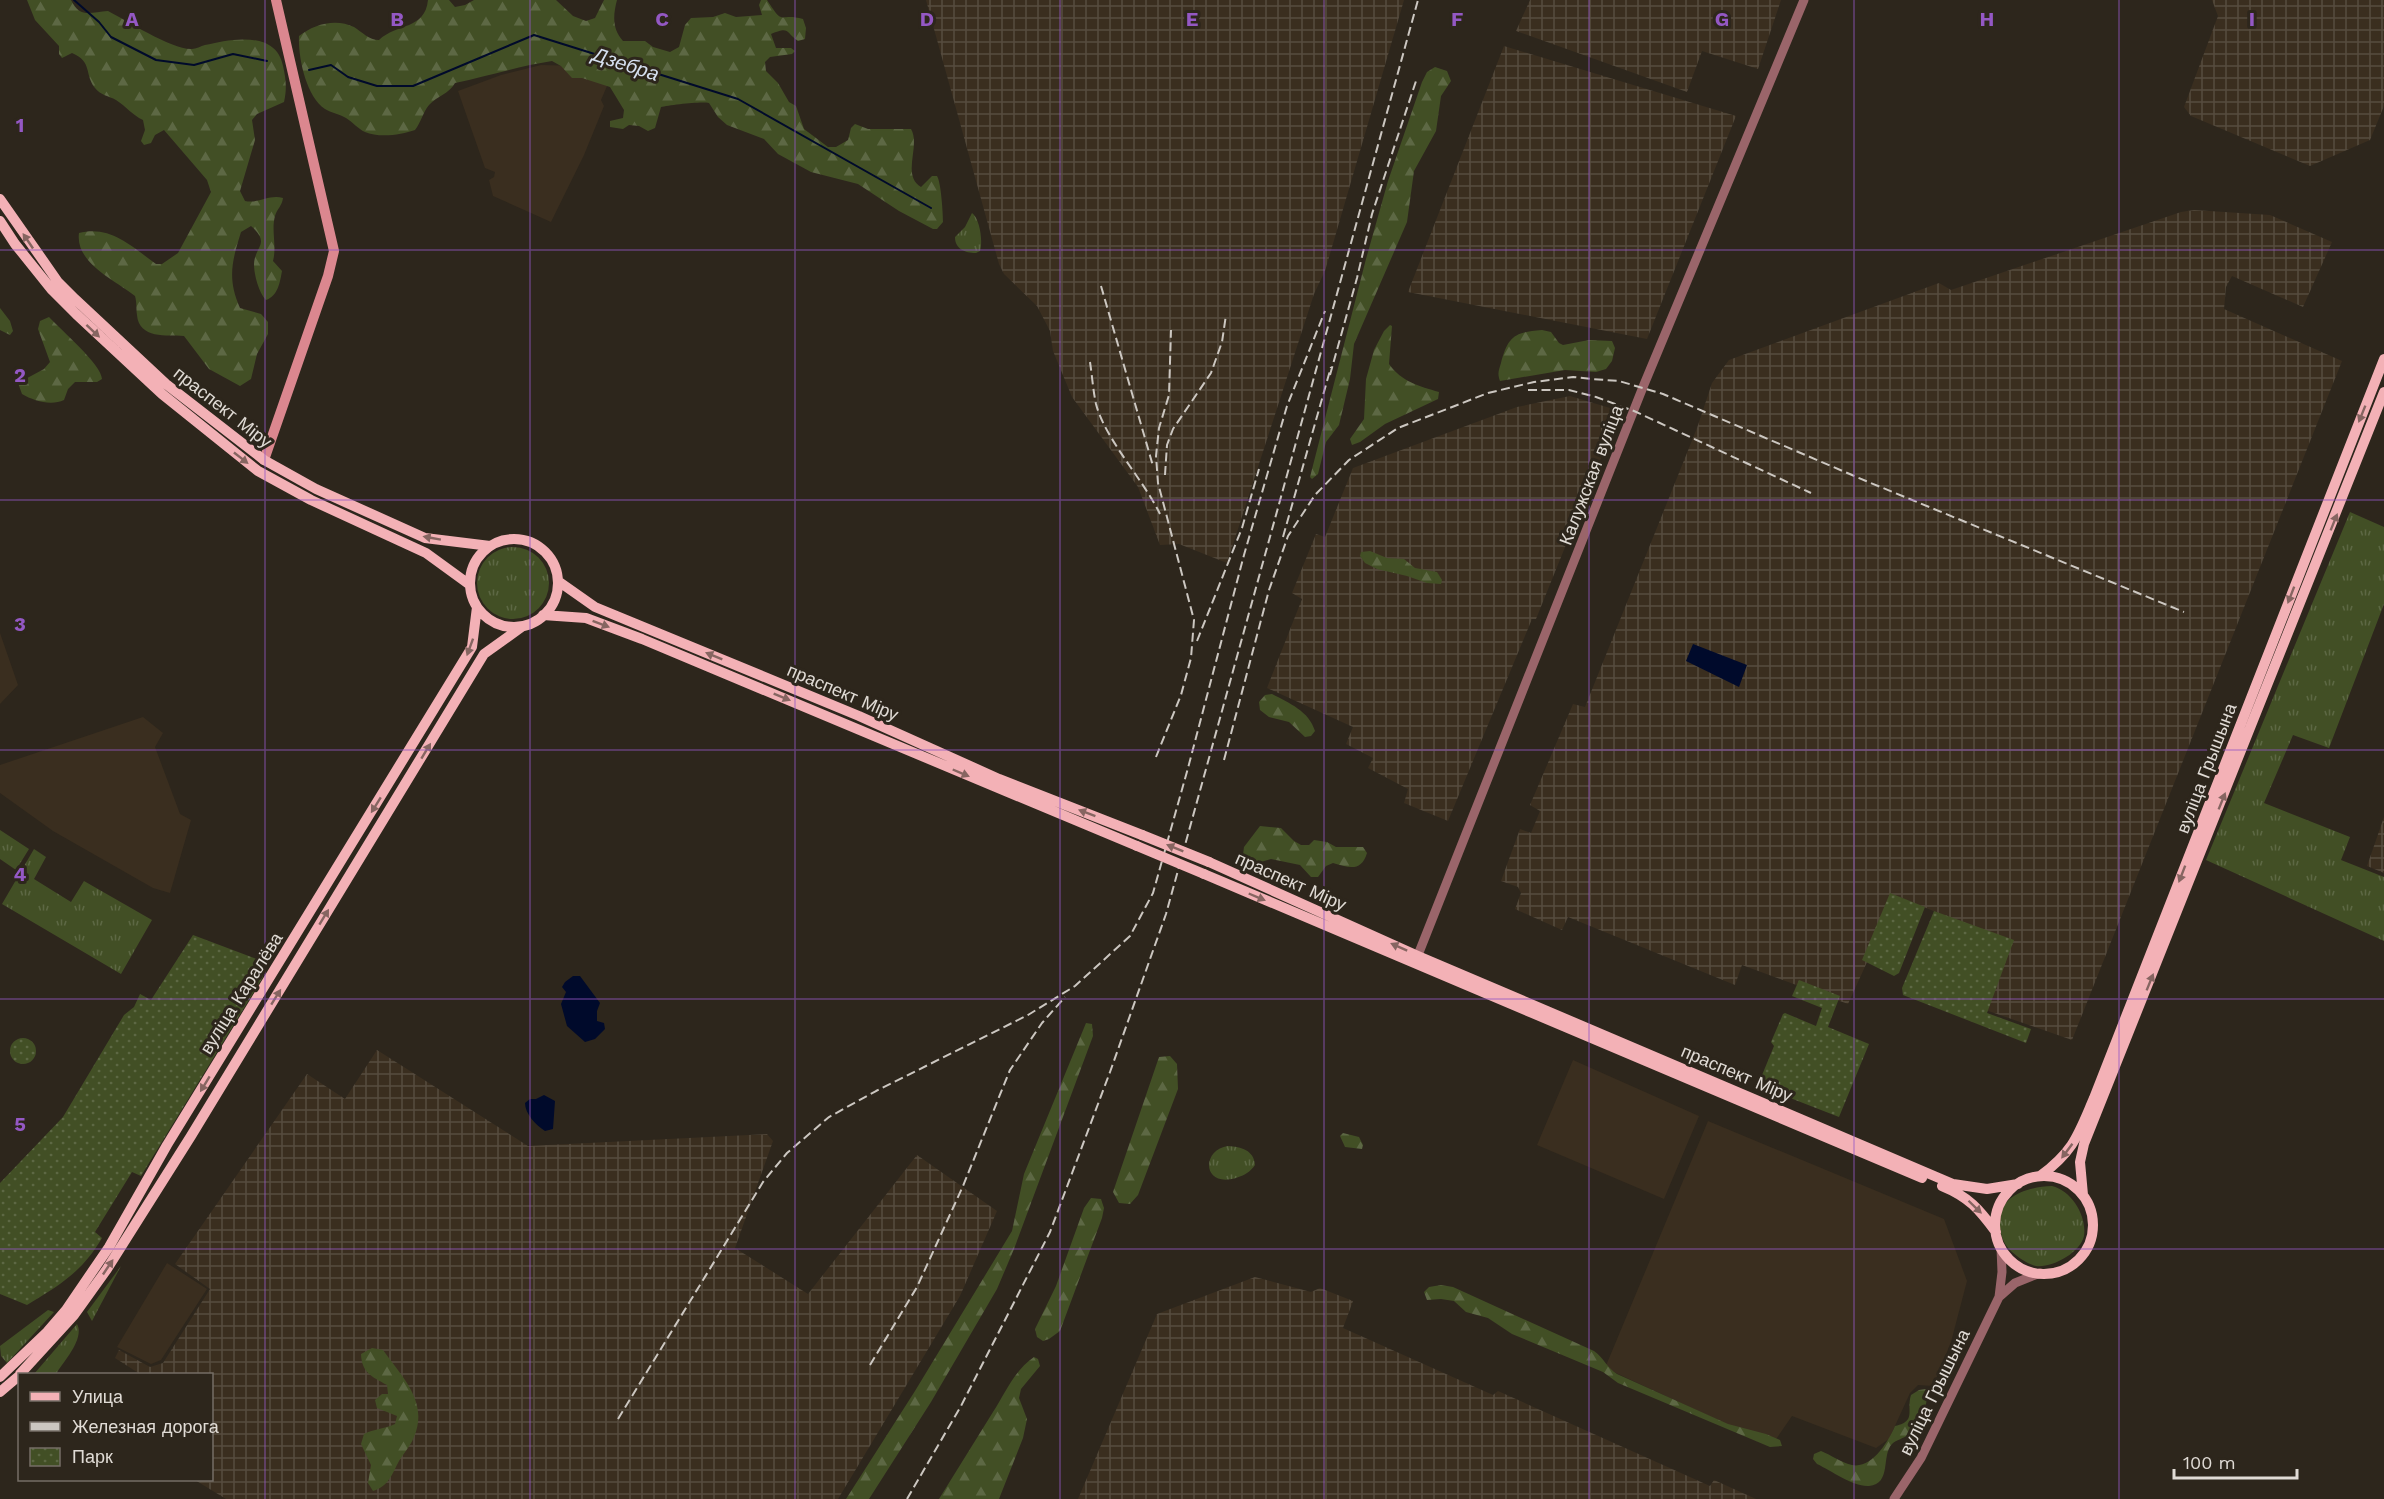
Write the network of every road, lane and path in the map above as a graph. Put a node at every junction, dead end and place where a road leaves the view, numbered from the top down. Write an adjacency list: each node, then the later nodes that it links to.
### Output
1 (276, 0): 7 (main road)
2 (1804, 0): 14 (street, Калужская вуліца)
3 (0, 199): 7 (main road, праспект Міру, one-way to 3)
4 (0, 221): 10 (main road, праспект Міру, one-way to 10)
5 (2384, 359): 15 (main road, вуліца Грышына, one-way to 15)
6 (2384, 392): 17 (main road, вуліца Грышына, one-way to 6)
7 (264, 460): 8 (main road, праспект Міру, one-way to 7)
8 (490, 546): 9 (main road, праспект Міру); 10 (main road)
9 (558, 581): 12 (main road); 14 (main road, праспект Міру, one-way to 9, bridge)
10 (470, 585): 11 (main road)
11 (477, 606): 13 (main road); 23 (main road, вуліца Каралёва, one-way to 23)
12 (543, 615): 13 (main road); 14 (main road, праспект Міру, one-way to 14, bridge)
13 (523, 626): 22 (main road, вуліца Каралёва, one-way to 13)
14 (1416, 960): 16 (main road, праспект Міру); 18 (main road, праспект Міру, one-way to 18)
15 (2040, 1176): 16 (main road); 17 (main road)
16 (2018, 1184): 18 (main road)
17 (2083, 1195): 20 (main road)
18 (1996, 1232): 19 (main road)
19 (2001, 1248): 20 (main road); 21 (street)
20 (2040, 1273): 21 (street)
21 (1999, 1297): 26 (street, вуліца Грышына)
22 (22, 1373)
23 (0, 1377)
24 (18, 1377): 25 (main road, вуліца Каралёва)
25 (0, 1392)
26 (1894, 1499)

